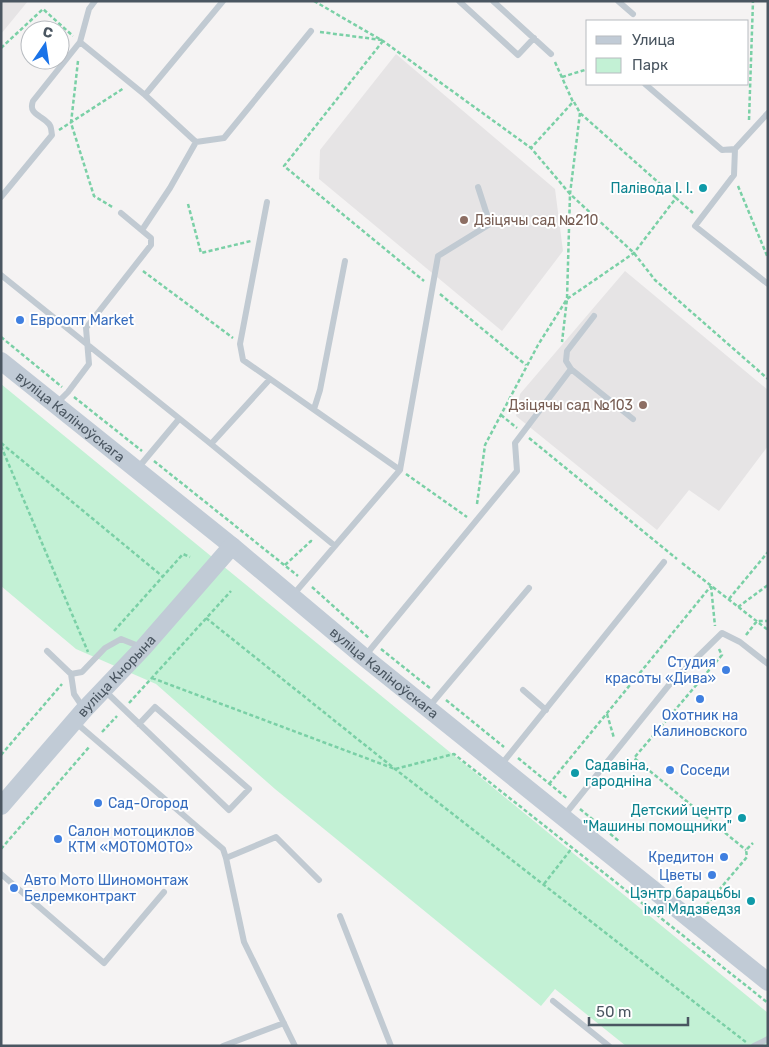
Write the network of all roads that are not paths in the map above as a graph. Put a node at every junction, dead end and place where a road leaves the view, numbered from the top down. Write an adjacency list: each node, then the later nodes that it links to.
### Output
1 (95, 1): 9 (lane)
2 (223, 1): 12 (lane)
3 (459, 1): 8 (lane)
4 (493, 1): 8 (lane)
5 (618, 1): 6 (lane)
6 (633, 14)
7 (311, 31): 14 (lane)
8 (534, 38): 10 (lane)
9 (80, 42): 12 (lane); 17 (lane)
10 (551, 54)
11 (646, 85): 15 (lane)
12 (145, 95): 14 (lane)
13 (768, 112): 15 (lane)
14 (196, 142): 20 (lane)
15 (735, 149): 23 (lane)
16 (478, 187): 35 (lane)
17 (1, 197)
18 (267, 202): 28 (lane)
19 (121, 214): 20 (lane)
20 (142, 230): 25 (lane)
21 (345, 261): 30 (lane)
22 (1, 275): 25 (lane)
23 (768, 284)
24 (594, 316): 27 (lane)
25 (87, 345): 29 (lane); 31 (lane)
26 (1, 361): 29 (main road, вуліца Каліноўскага)
27 (571, 369): 32 (lane); 42 (lane)
28 (270, 379): 30 (lane); 33 (lane)
29 (55, 404): 34 (main road, вуліца Каліноўскага)
30 (314, 409): 35 (lane)
31 (179, 419): 33 (lane); 34 (lane)
32 (633, 419)
33 (211, 444): 37 (lane)
34 (142, 463): 36 (main road, вуліца Каліноўскага)
35 (400, 470): 37 (lane)
36 (232, 546): 40 (main road, вуліца Каліноўскага); 41 (main road, вуліца Кнорына)
37 (335, 546): 40 (lane)
38 (664, 562): 49 (lane)
39 (528, 588): 48 (lane)
40 (292, 596): 42 (main road, вуліца Каліноўскага)
41 (143, 648): 45 (lane); 46 (main road, вуліца Кнорына)
42 (370, 650): 48 (main road, вуліца Каліноўскага)
43 (47, 652): 45 (lane)
44 (768, 664): 54 (lane)
45 (71, 674): 50 (lane)
46 (103, 690): 50 (main road, вуліца Кнорына); 51 (lane)
47 (523, 690): 49 (lane)
48 (433, 701): 52 (main road, вуліца Каліноўскага)
49 (546, 710): 52 (lane)
50 (79, 716): 53 (main road, вуліца Кнорына); 55 (lane)
51 (139, 724): 51 (lane)
52 (500, 766): 54 (main road, вуліца Каліноўскага)
53 (1, 806)
54 (568, 811): 60 (main road, вуліца Каліноўскага)
55 (226, 858): 57 (lane); 62 (lane)
56 (1, 874): 58 (lane)
57 (319, 880)
58 (164, 892)
59 (340, 916): 66 (lane)
60 (768, 982)
61 (553, 1001): 67 (lane)
62 (284, 1023): 64 (lane); 65 (lane)
63 (768, 1039): 68 (lane)
64 (222, 1046)
65 (295, 1046)
66 (391, 1046)
67 (609, 1046)
68 (752, 1046)

